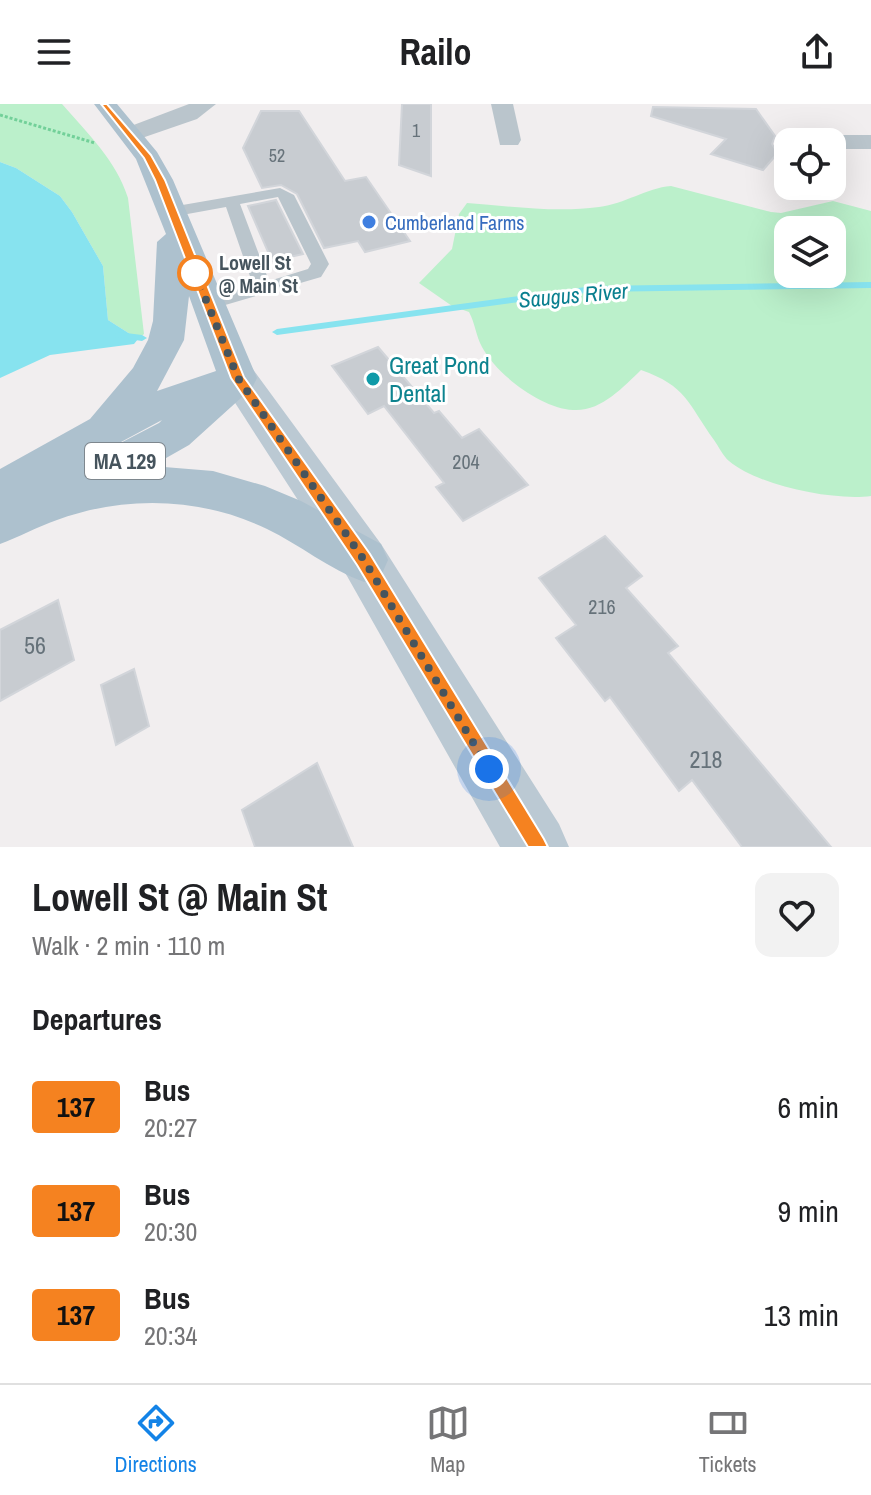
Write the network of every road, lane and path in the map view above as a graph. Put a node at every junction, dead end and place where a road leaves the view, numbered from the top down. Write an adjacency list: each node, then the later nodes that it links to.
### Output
1 (105, 104): 5 (main road, MA 129)
2 (205, 104): 5 (street)
3 (502, 104): 6 (street)
4 (0, 115): 9 (path)
5 (131, 134): 9 (main road, MA 129)
6 (509, 140)
7 (846, 142): 8 (street)
8 (871, 142)
9 (148, 157): 11 (main road, MA 129)
10 (231, 200): 11 (lane); 12 (lane); 12 (lane)
11 (171, 212): 13 (main road, MA 129); 15 (main road, MA 129)
12 (263, 288): 13 (lane)
13 (208, 304): 14 (main road, MA 129)
14 (238, 378): 15 (main road); 17 (main road, MA 129); 19 (main road)
15 (84, 440): 16 (main road, MA 129)
16 (0, 492)
17 (47, 503): 18 (main road, MA 129); 19 (main road)
18 (0, 524)
19 (364, 560): 20 (main road)
20 (536, 847)

